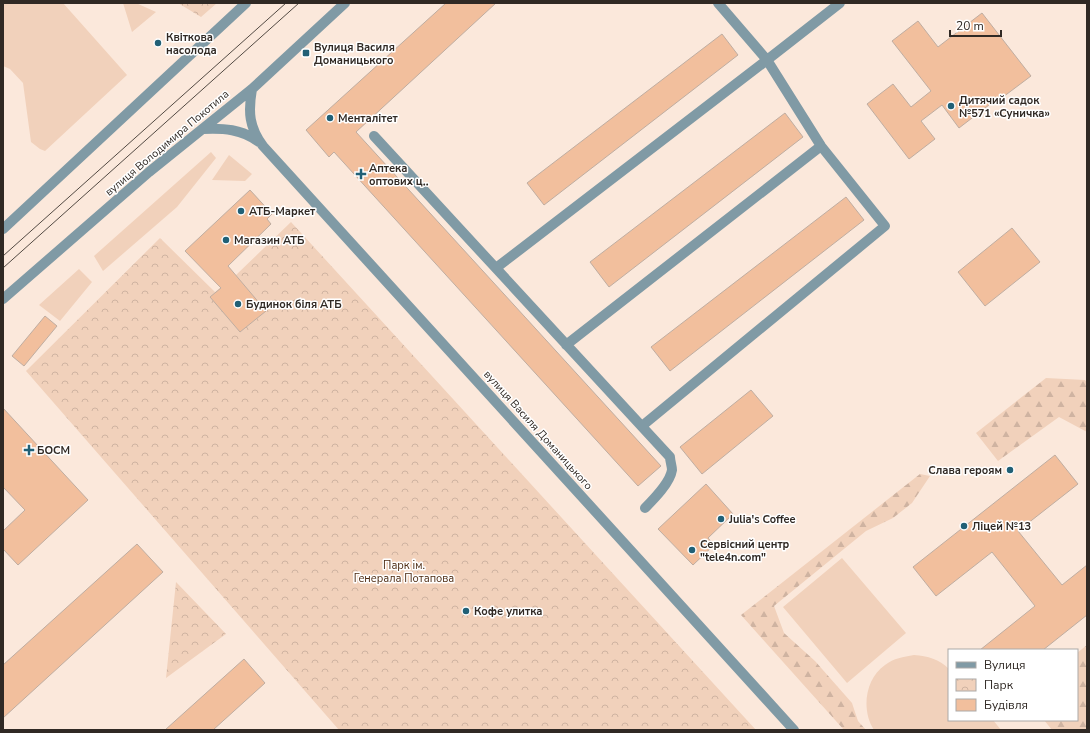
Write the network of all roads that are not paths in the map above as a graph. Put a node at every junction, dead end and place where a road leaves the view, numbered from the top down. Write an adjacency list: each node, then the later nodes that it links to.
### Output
1 (246, 3): 11 (street)
2 (344, 3): 6 (street, вулиця Володимира Покотила)
3 (718, 3): 5 (street)
4 (840, 3): 5 (street)
5 (767, 60): 10 (street); 12 (street)
6 (252, 89): 7 (street, вулиця Володимира Покотила); 9 (street, вулиця Василя Доманицького)
7 (203, 129): 9 (street, вулиця Василя Доманицького); 13 (street, вулиця Володимира Покотила)
8 (374, 136): 12 (street)
9 (263, 146): 17 (street, вулиця Василя Доманицького)
10 (821, 146): 14 (street); 15 (street)
11 (3, 230)
12 (496, 268): 14 (street)
13 (3, 299)
14 (566, 345): 15 (street)
15 (642, 426): 16 (street)
16 (645, 508)
17 (794, 730)

